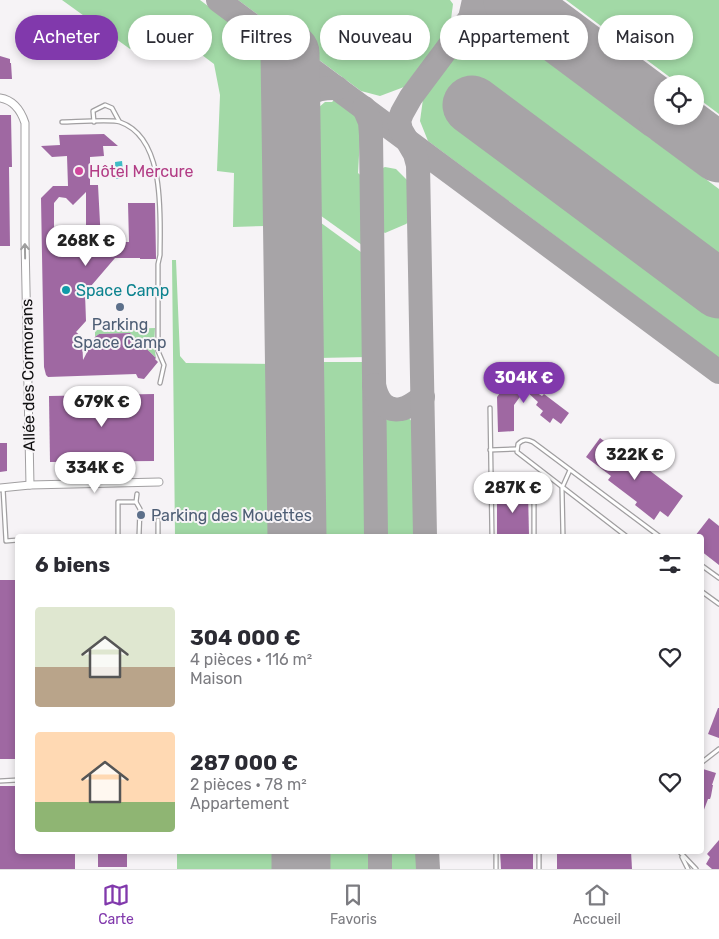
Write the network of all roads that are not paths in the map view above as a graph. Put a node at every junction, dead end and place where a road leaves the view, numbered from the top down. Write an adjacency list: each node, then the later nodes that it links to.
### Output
1 (0, 98): 14 (street, Allée des Cormorans, one-way to 1)
2 (119, 121): 4 (lane); 4 (lane); 5 (lane)
3 (62, 122): 4 (lane)
4 (94, 122)
5 (160, 383)
6 (490, 408): 8 (lane)
7 (516, 448): 8 (lane); 9 (lane); 10 (lane)
8 (490, 450): 24 (lane)
9 (570, 470): 17 (lane); 20 (lane)
10 (548, 477): 15 (lane); 17 (lane)
11 (137, 482): 12 (street); 14 (street); 18 (lane)
12 (159, 482)
13 (499, 483): 15 (lane)
14 (30, 484): 16 (street)
15 (534, 487): 25 (lane)
16 (2, 488): 30 (lane)
17 (562, 488): 26 (lane); 27 (lane)
18 (136, 502): 21 (lane); 22 (lane)
19 (158, 520): 23 (lane)
20 (650, 530): 28 (lane); 29 (lane)
21 (118, 534)
22 (139, 534)
23 (158, 534)
24 (492, 534)
25 (534, 534)
26 (562, 534)
27 (623, 534)
28 (649, 534)
29 (657, 534)
30 (15, 540)
31 (704, 567): 32 (lane)
32 (719, 578)
33 (704, 593): 34 (lane)
34 (719, 604)
35 (719, 748): 36 (lane)
36 (704, 760)
37 (0, 780): 38 (lane)
38 (15, 780)
39 (496, 854): 43 (lane)
40 (539, 854): 44 (lane)
41 (681, 854): 45 (lane)
42 (682, 854): 46 (lane)
43 (496, 869)
44 (540, 869)
45 (688, 869)
46 (696, 869)

